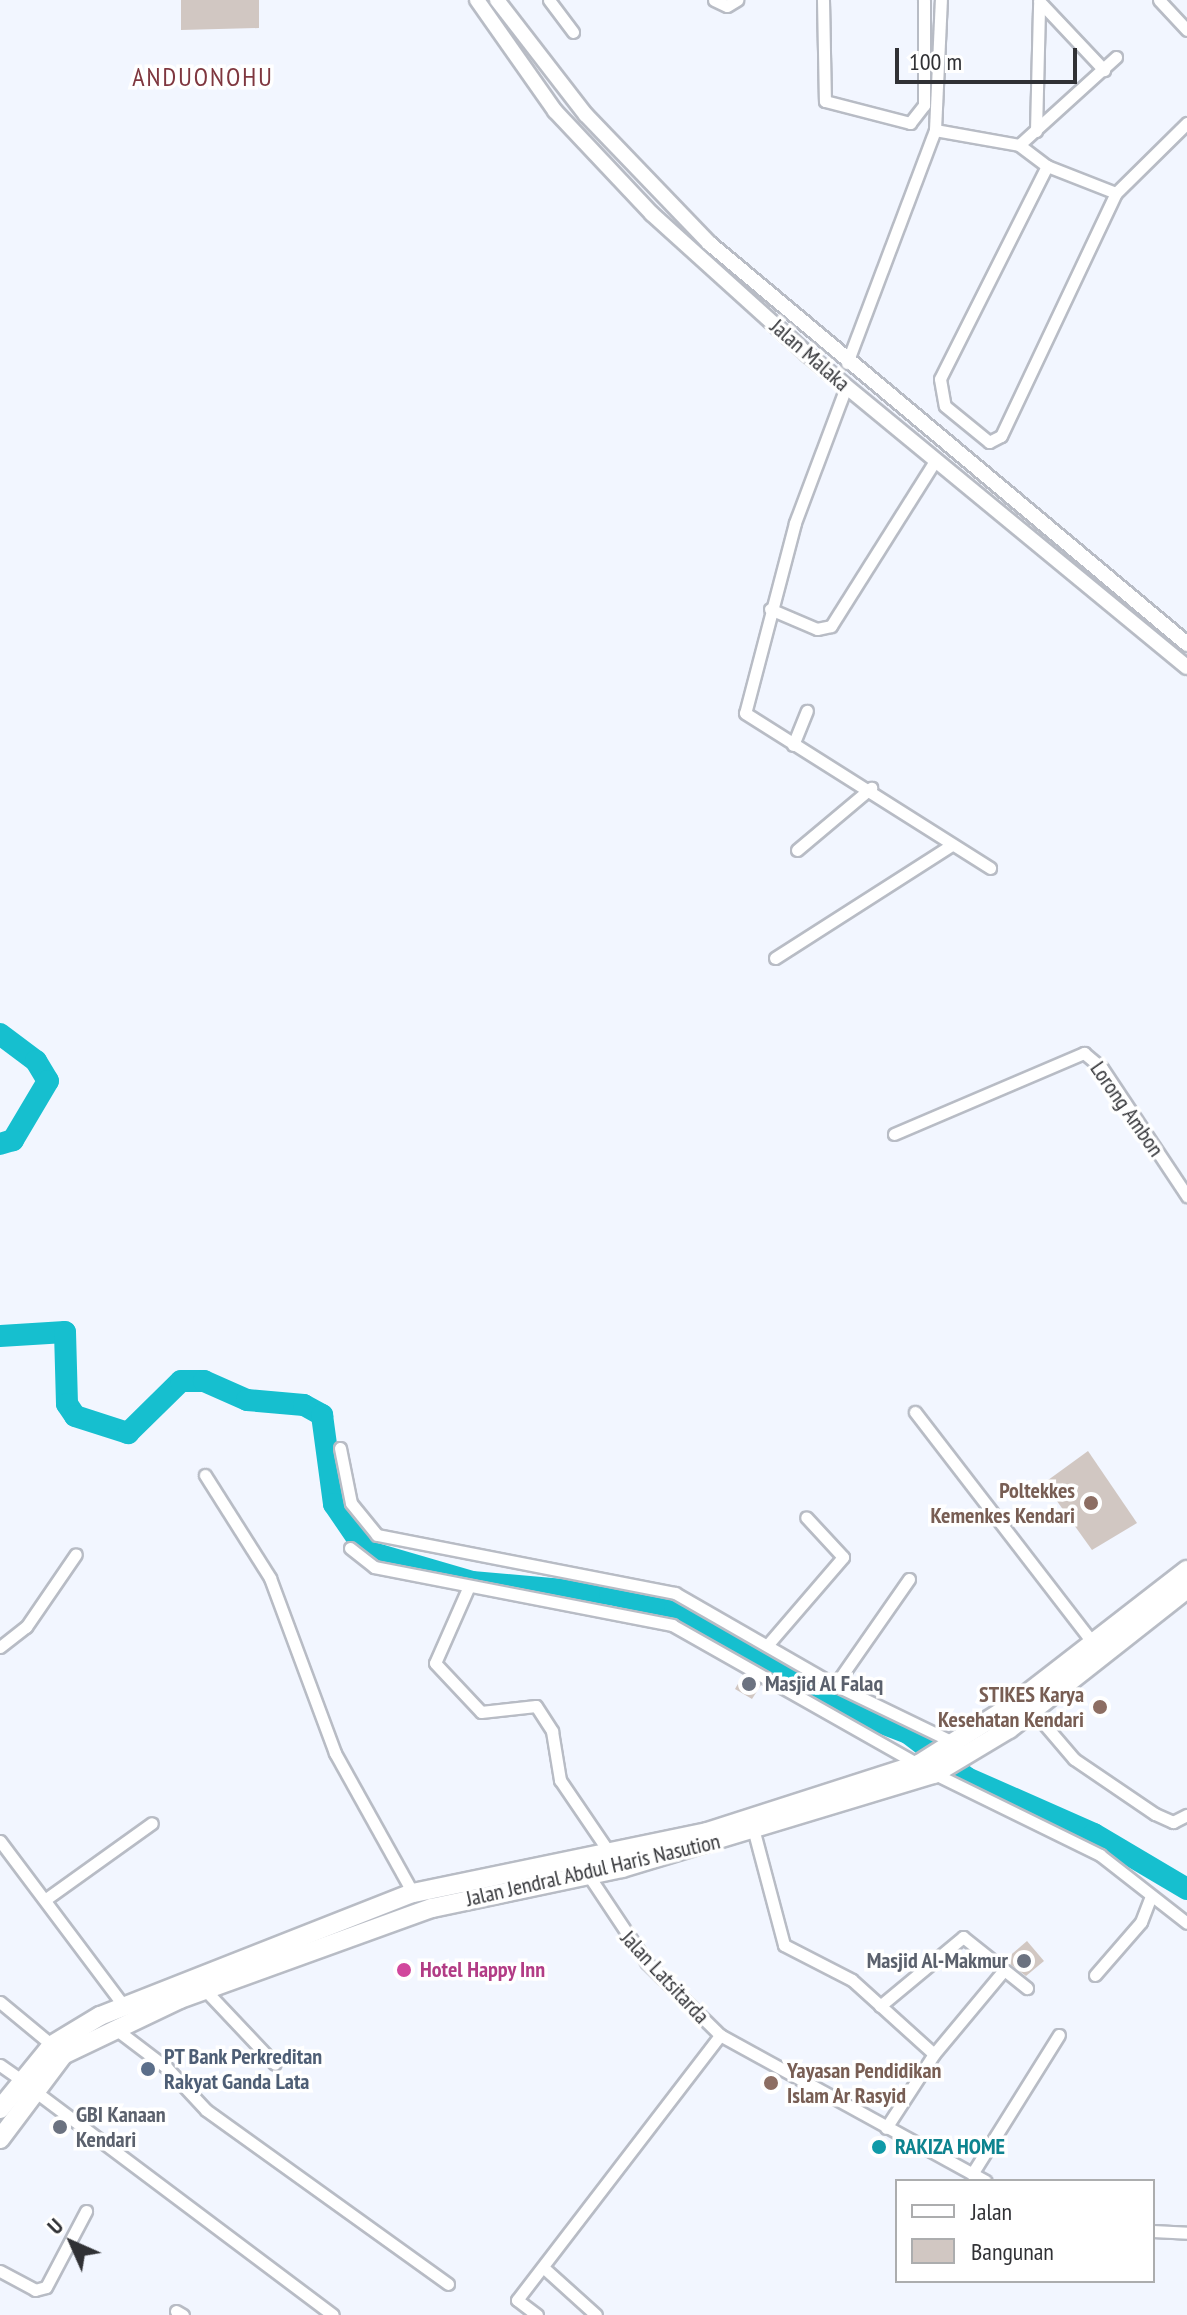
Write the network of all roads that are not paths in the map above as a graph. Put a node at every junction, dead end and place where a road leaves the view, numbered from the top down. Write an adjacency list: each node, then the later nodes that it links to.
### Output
1 (477, 0): 22 (street, Jalan Malaka)
2 (497, 0): 21 (street, Jalan Malaka)
3 (549, 0): 12 (street)
4 (714, 0): 5 (street)
5 (737, 0)
6 (823, 0): 7 (street)
7 (924, 0)
8 (941, 0): 16 (street)
9 (1159, 0): 11 (street)
10 (1039, 2): 14 (street); 17 (street)
11 (1187, 30)
12 (573, 32)
13 (1116, 57): 14 (street)
14 (1104, 70): 17 (street)
15 (1187, 123): 20 (street)
16 (935, 130): 18 (street); 21 (street)
17 (1036, 131): 18 (street)
18 (1019, 145): 19 (street)
19 (1047, 166): 20 (street); 20 (street)
20 (1116, 193)
21 (848, 359): 24 (street, Jalan Malaka)
22 (846, 387): 23 (street, Jalan Malaka); 26 (street)
23 (935, 461): 25 (street, Jalan Malaka); 26 (street)
24 (1003, 494): 25 (street); 27 (street, Jalan Malaka)
25 (991, 508): 28 (street, Jalan Malaka)
26 (770, 609): 30 (street)
27 (1187, 644)
28 (1187, 667)
29 (807, 711): 30 (street)
30 (793, 745): 31 (street)
31 (871, 788): 32 (street); 33 (street)
32 (950, 846): 34 (street); 35 (street)
33 (797, 850)
34 (990, 868)
35 (775, 958)
36 (894, 1134): 37 (street, Lorong Ambon)
37 (1187, 1196)
38 (915, 1412): 49 (street)
39 (340, 1448): 48 (street)
40 (205, 1475): 62 (street)
41 (806, 1517): 48 (street)
42 (350, 1548): 46 (street)
43 (76, 1554): 50 (street)
44 (1187, 1570): 47 (highway, Jalan Jendral Abdul Haris Nasution)
45 (909, 1579): 51 (street)
46 (469, 1586): 54 (street); 60 (street)
47 (1178, 1590): 49 (highway, Jalan Jendral Abdul Haris Nasution); 52 (highway, Jalan Jendral Abdul Haris Nasution)
48 (770, 1642): 51 (street)
49 (1093, 1643): 53 (highway, Jalan Jendral Abdul Haris Nasution)
50 (0, 1647)
51 (835, 1685): 53 (street)
52 (1033, 1711): 53 (highway, Jalan Jendral Abdul Haris Nasution); 56 (street)
53 (961, 1750): 54 (highway, Jalan Jendral Abdul Haris Nasution)
54 (930, 1767): 55 (highway, Jalan Jendral Abdul Haris Nasution); 63 (street)
55 (885, 1784): 58 (highway, Jalan Jendral Abdul Haris Nasution); 60 (highway, Jalan Jendral Abdul Haris Nasution)
56 (1187, 1815)
57 (152, 1823): 64 (street)
58 (754, 1832): 61 (highway, Jalan Jendral Abdul Haris Nasution); 72 (street)
59 (0, 1841): 64 (street)
60 (611, 1855): 61 (highway, Jalan Jendral Abdul Haris Nasution)
61 (585, 1868): 62 (highway, Jalan Jendral Abdul Haris Nasution); 69 (highway, Jalan Jendral Abdul Haris Nasution); 74 (street, Jalan Latsitarda)
62 (413, 1893): 71 (highway, Jalan Jendral Abdul Haris Nasution)
63 (1151, 1896): 65 (street); 67 (street)
64 (46, 1899): 71 (street)
65 (1187, 1923)
66 (1004, 1970): 68 (street); 72 (street); 77 (street)
67 (1095, 1975)
68 (1027, 1988)
69 (206, 1991): 73 (highway, Jalan Jendral Abdul Haris Nasution); 78 (street)
70 (0, 2002): 76 (street)
71 (123, 2005): 76 (highway, Jalan Jendral Abdul Haris Nasution)
72 (880, 2006): 77 (street)
73 (112, 2027): 80 (highway, Jalan Jendral Abdul Haris Nasution); 91 (street)
74 (720, 2035): 82 (street, Jalan Latsitarda); 89 (street)
75 (1059, 2035): 84 (street)
76 (52, 2045): 80 (highway, Jalan Jendral Abdul Haris Nasution)
77 (934, 2054): 82 (street)
78 (275, 2064)
79 (0, 2065): 80 (street)
80 (26, 2084): 81 (highway, Jalan Jendral Abdul Haris Nasution); 83 (highway, Jalan Jendral Abdul Haris Nasution); 92 (street)
81 (0, 2109)
82 (886, 2128): 84 (street, Jalan Latsitarda)
83 (0, 2139)
84 (972, 2174): 85 (street, Jalan Latsitarda)
85 (982, 2179)
86 (86, 2211): 90 (street)
87 (1155, 2231): 88 (street)
88 (1187, 2233)
89 (544, 2268): 93 (street); 94 (street)
90 (0, 2271)
91 (448, 2284)
92 (333, 2315)
93 (537, 2315)
94 (596, 2315)

